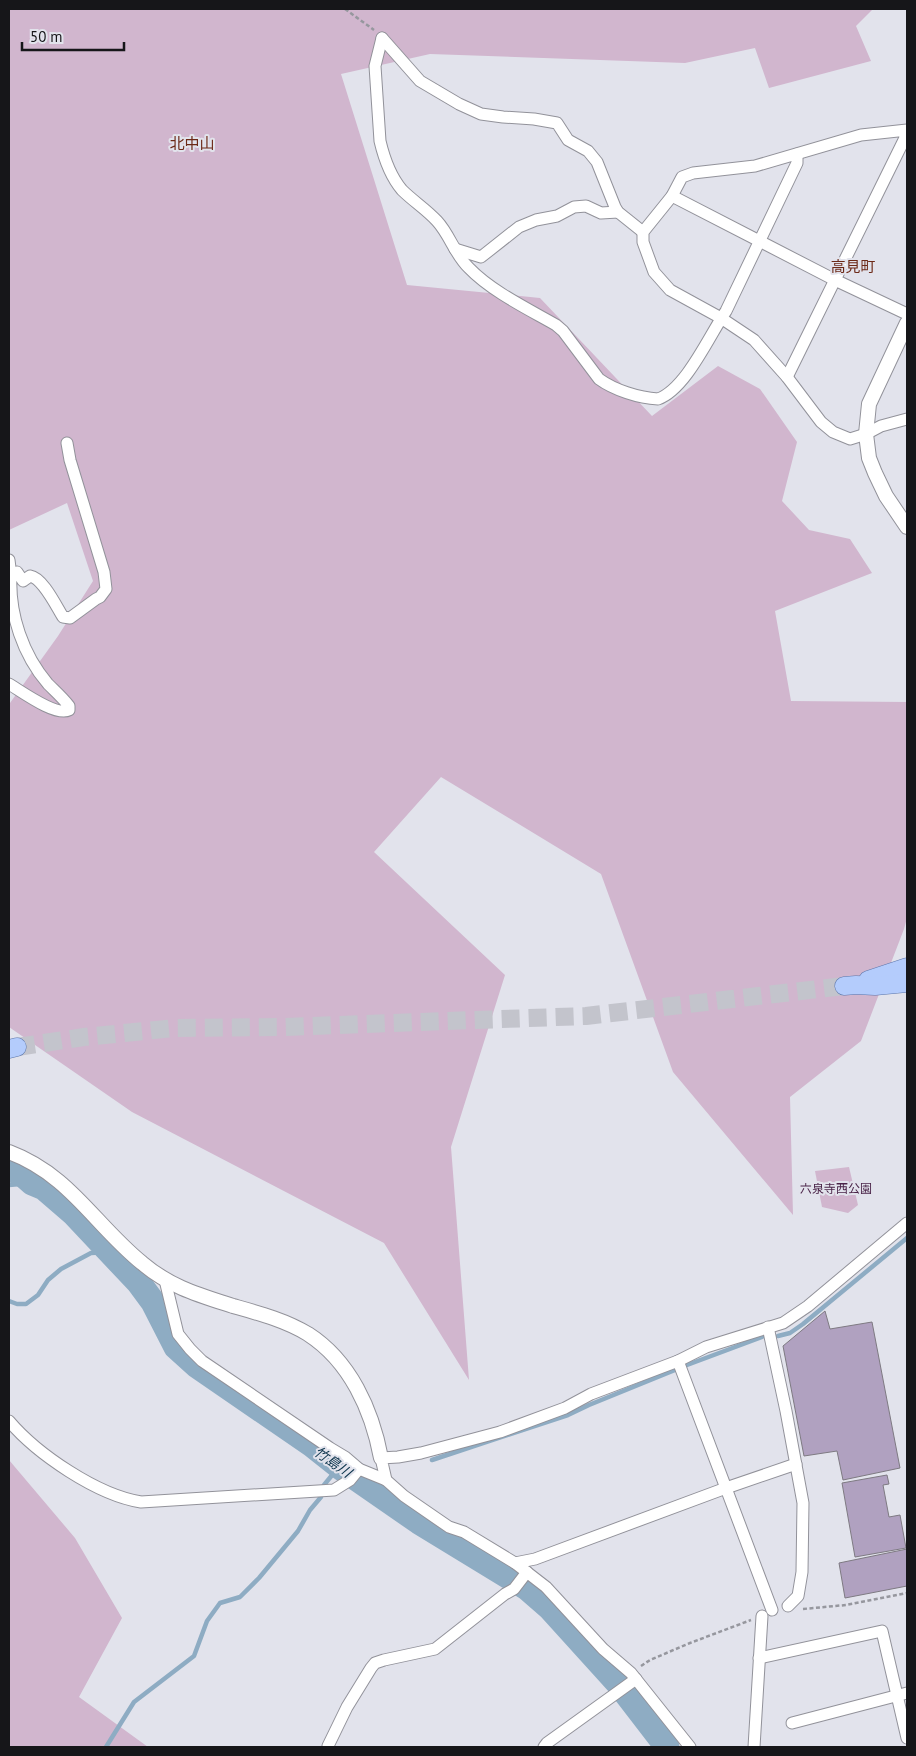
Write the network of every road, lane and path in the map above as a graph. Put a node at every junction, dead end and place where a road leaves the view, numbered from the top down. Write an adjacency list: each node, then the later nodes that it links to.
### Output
1 (345, 9): 2 (path)
2 (382, 38): 6 (street); 9 (street)
3 (906, 130): 4 (street); 12 (street)
4 (797, 154): 5 (street); 8 (street)
5 (672, 196): 7 (street); 8 (street)
6 (618, 212): 7 (street); 10 (street)
7 (643, 232): 14 (street)
8 (760, 241): 12 (street); 14 (street)
9 (455, 249): 10 (street); 11 (street)
10 (480, 257): 11 (street)
11 (479, 277): 14 (street)
12 (835, 280): 13 (street); 16 (street)
13 (907, 314)
14 (721, 318): 16 (street)
15 (907, 323): 18 (street)
16 (787, 377): 18 (street)
17 (907, 419): 18 (street)
18 (866, 434): 20 (street)
19 (67, 444): 22 (street)
20 (907, 527)
21 (9, 560): 22 (street)
22 (11, 576): 23 (street)
23 (9, 684)
24 (907, 967): 25 (main road)
25 (907, 983)
26 (9, 1152): 28 (street)
27 (907, 1223): 29 (street)
28 (165, 1280): 32 (street); 34 (street)
29 (768, 1326): 30 (street); 33 (street)
30 (678, 1361): 32 (street); 36 (street)
31 (9, 1421): 34 (street)
32 (381, 1458): 35 (street)
33 (796, 1464): 36 (street); 40 (street)
34 (355, 1474): 35 (street)
35 (386, 1480): 37 (street)
36 (726, 1488): 37 (street); 41 (street)
37 (515, 1564): 38 (street)
38 (525, 1575): 43 (street); 47 (street)
39 (907, 1593): 40 (path)
40 (788, 1606)
41 (767, 1613): 42 (street); 43 (path)
42 (759, 1658): 44 (street); 50 (street)
43 (632, 1679): 48 (street); 49 (street)
44 (902, 1695): 45 (street); 46 (street)
45 (792, 1723)
46 (907, 1738)
47 (328, 1746)
48 (544, 1747)
49 (690, 1747)
50 (754, 1747)

